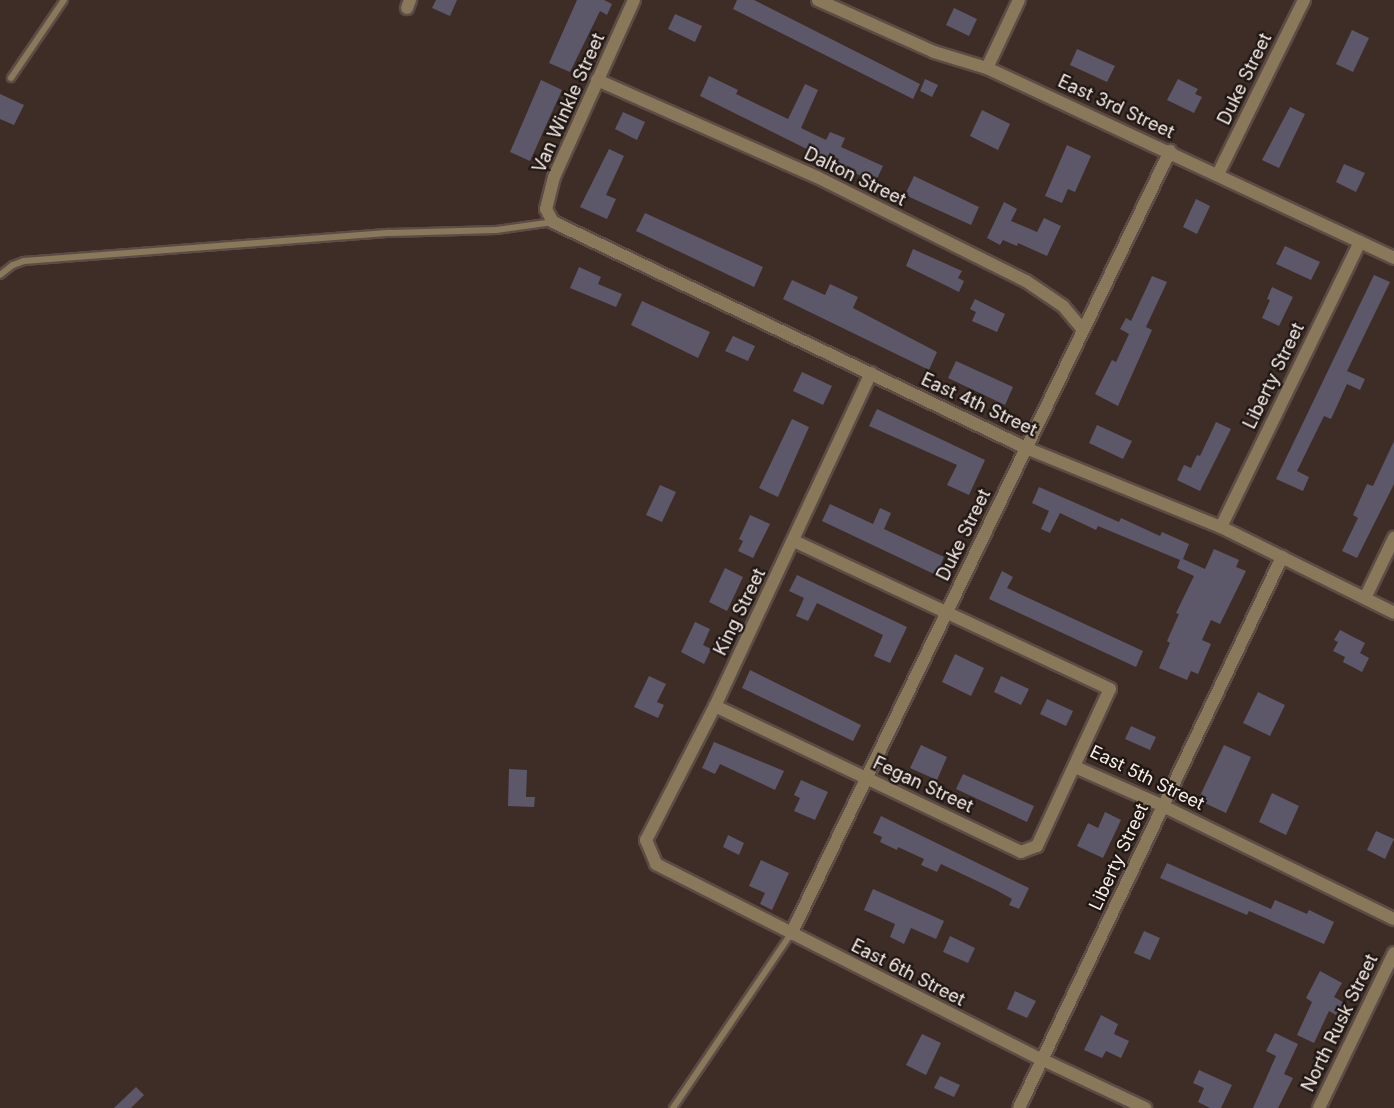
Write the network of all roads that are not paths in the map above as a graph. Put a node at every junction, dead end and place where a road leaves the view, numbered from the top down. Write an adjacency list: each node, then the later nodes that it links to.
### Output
1 (64, 0): 7 (lane)
2 (634, 0): 8 (street, Van Winkle Street)
3 (818, 0): 6 (street, East 3rd Street)
4 (1020, 0): 6 (street)
5 (1304, 0): 10 (street, Duke Street)
6 (987, 68): 9 (street, East 3rd Street)
7 (11, 78)
8 (597, 80): 11 (street, Van Winkle Street); 15 (street, Dalton Street)
9 (1170, 151): 10 (street, East 3rd Street); 15 (street, Duke Street)
10 (1218, 174): 12 (street, East 3rd Street)
11 (553, 222): 14 (lane); 16 (street, East 4th Street)
12 (1360, 242): 13 (street, East 3rd Street); 18 (street, Liberty Street)
13 (1394, 258)
14 (0, 275)
15 (1083, 330): 17 (street, Duke Street)
16 (871, 373): 17 (street, East 4th Street); 20 (street, King Street)
17 (1026, 448): 18 (street, East 4th Street); 23 (street, Duke Street)
18 (1221, 527): 21 (street, East 4th Street)
19 (1394, 538): 22 (street)
20 (794, 541): 23 (street, East 5th Street); 25 (street, King Street)
21 (1282, 557): 22 (street, East 4th Street); 28 (street, Liberty Street)
22 (1365, 598): 24 (street, East 4th Street)
23 (946, 613): 26 (street, East 5th Street); 27 (street, Duke Street)
24 (1394, 613)
25 (715, 706): 27 (street, Fegan Street); 29 (street, King Street)
26 (1075, 767): 27 (street, Fegan Street); 28 (street, East 5th Street)
27 (866, 778): 31 (street, Duke Street)
28 (1163, 806): 30 (street, East 5th Street); 33 (street, Liberty Street)
29 (656, 864): 31 (street, East 6th Street)
30 (1394, 919)
31 (791, 934): 33 (street, East 6th Street); 34 (lane)
32 (1394, 953): 37 (street, North Rusk Street)
33 (1042, 1060): 35 (street, Liberty Street); 36 (street, East 6th Street)
34 (673, 1108)
35 (1019, 1108)
36 (1145, 1108)
37 (1318, 1108)

